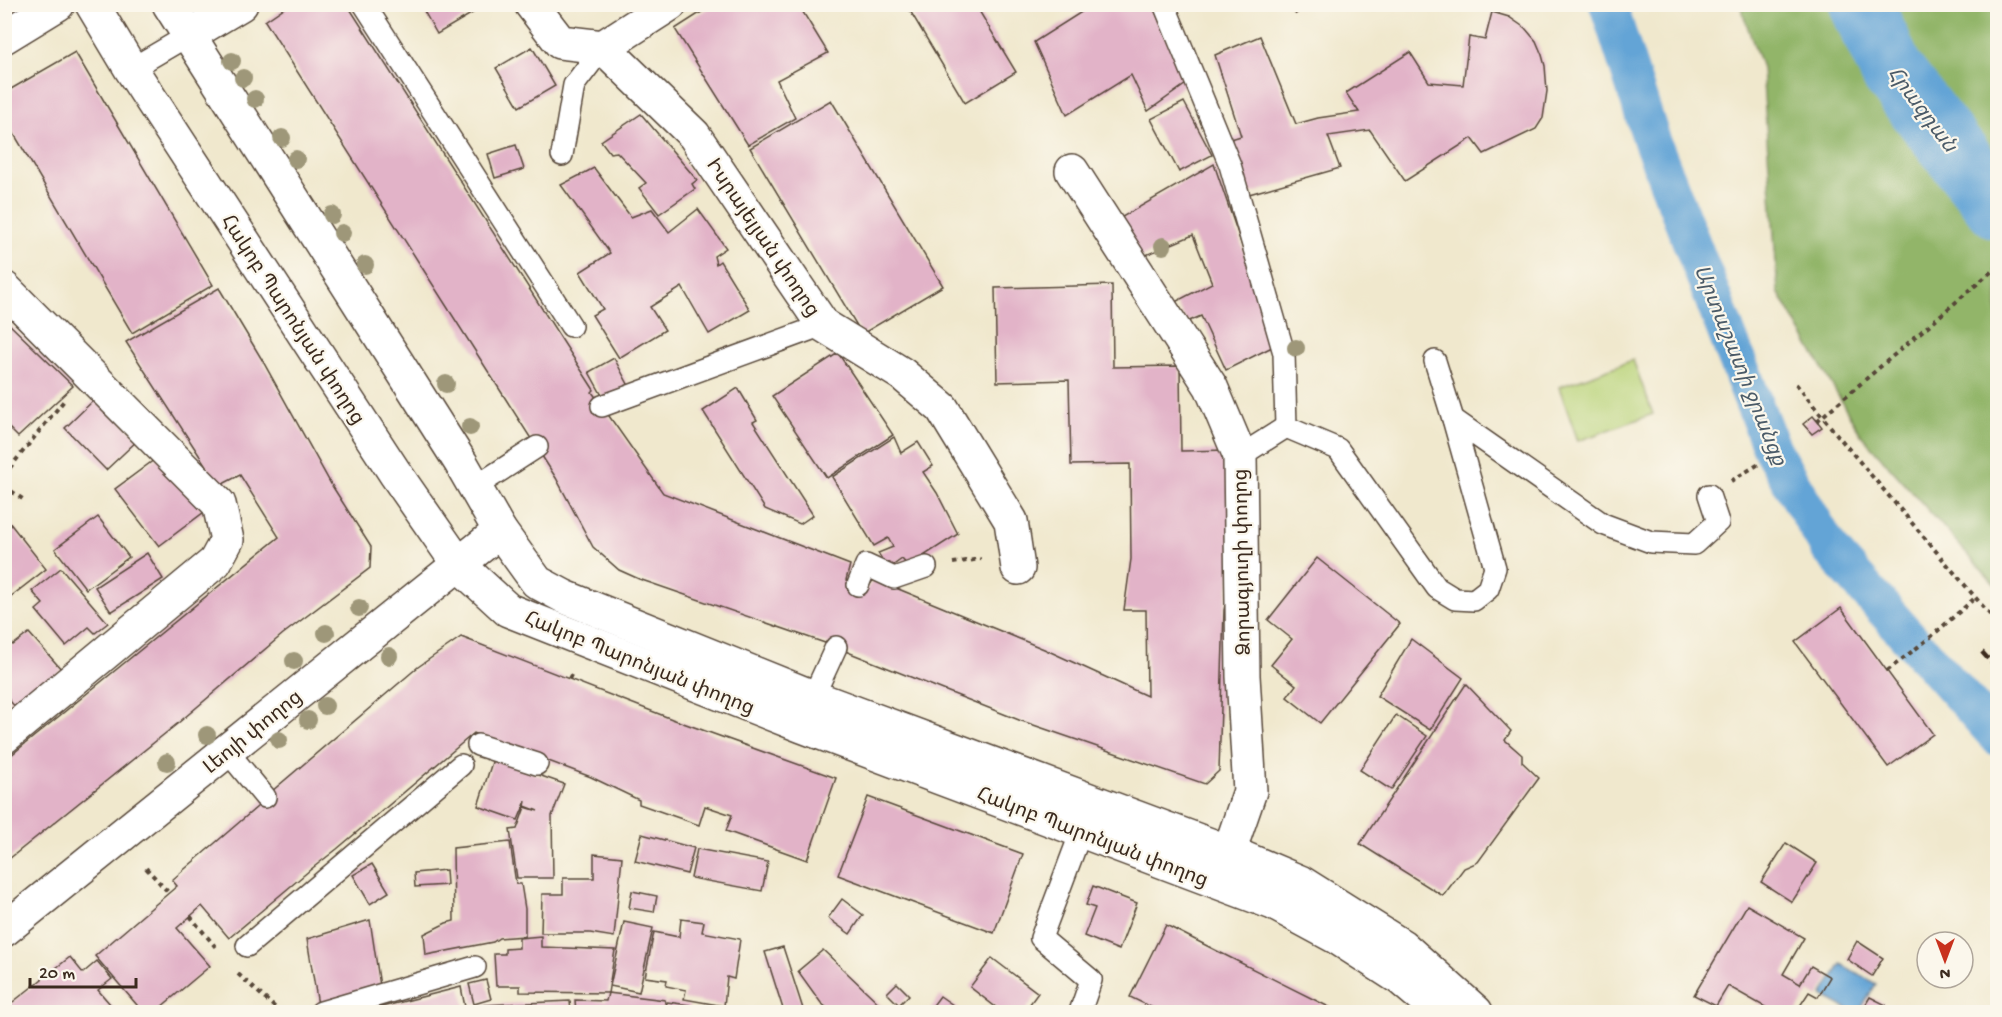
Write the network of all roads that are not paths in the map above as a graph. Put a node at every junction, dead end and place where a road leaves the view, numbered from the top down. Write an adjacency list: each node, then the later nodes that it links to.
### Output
1 (58, 4): 10 (main road)
2 (92, 4): 12 (main road, Հակոբ Պարոնյան փողոց)
3 (170, 4): 9 (main road, Հակոբ Պարոնյան փողոց)
4 (241, 4): 9 (main road)
5 (364, 4): 17 (lane)
6 (531, 4): 11 (main road)
7 (670, 4): 11 (main road)
8 (1164, 4): 21 (lane)
9 (189, 35): 12 (lane); 24 (main road, Հակոբ Պարոնյան փողոց)
10 (4, 37)
11 (603, 47): 13 (lane); 16 (main road, Իսրայելյան փողոց)
12 (131, 69): 28 (main road, Հակոբ Պարոնյան փողոց)
13 (562, 155)
14 (1072, 171): 23 (main road, Ձորագյուղի փողոց)
15 (4, 288): 33 (main road)
16 (823, 325): 19 (lane); 27 (main road, Իսրայելյան փողոց)
17 (571, 326)
18 (1434, 361): 20 (lane)
19 (602, 406)
20 (1453, 419): 21 (lane); 25 (lane)
21 (1286, 427): 23 (lane)
22 (537, 447): 24 (lane)
23 (1240, 456): 40 (main road, Ձորագյուղի փողոց)
24 (475, 487): 26 (main road, Հակոբ Պարոնյան փողոց)
25 (1709, 495)
26 (500, 531): 28 (main road, Լեոյի փողոց); 32 (main road, Հակոբ Պարոնյան փողոց)
27 (1017, 561)
28 (459, 565): 35 (main road, Լեոյի փողոց); 39 (main road, Հակոբ Պարոնյան փողոց)
29 (926, 567): 30 (lane)
30 (858, 585)
31 (836, 647): 32 (lane)
32 (813, 697): 40 (main road, Հակոբ Պարոնյան փողոց)
33 (4, 737)
34 (478, 745): 36 (lane)
35 (227, 751): 38 (lane); 41 (main road, Լեոյի փողոց)
36 (537, 764)
37 (461, 765): 42 (lane)
38 (265, 797)
39 (1081, 832): 45 (lane); 46 (main road, Հակոբ Պարոնյան փողոց)
40 (1229, 852): 47 (main road, Հակոբ Պարոնյան փողոց)
41 (4, 930)
42 (248, 946)
43 (475, 967): 44 (lane)
44 (321, 1012)
45 (1080, 1012)
46 (1440, 1012)
47 (1476, 1012)

